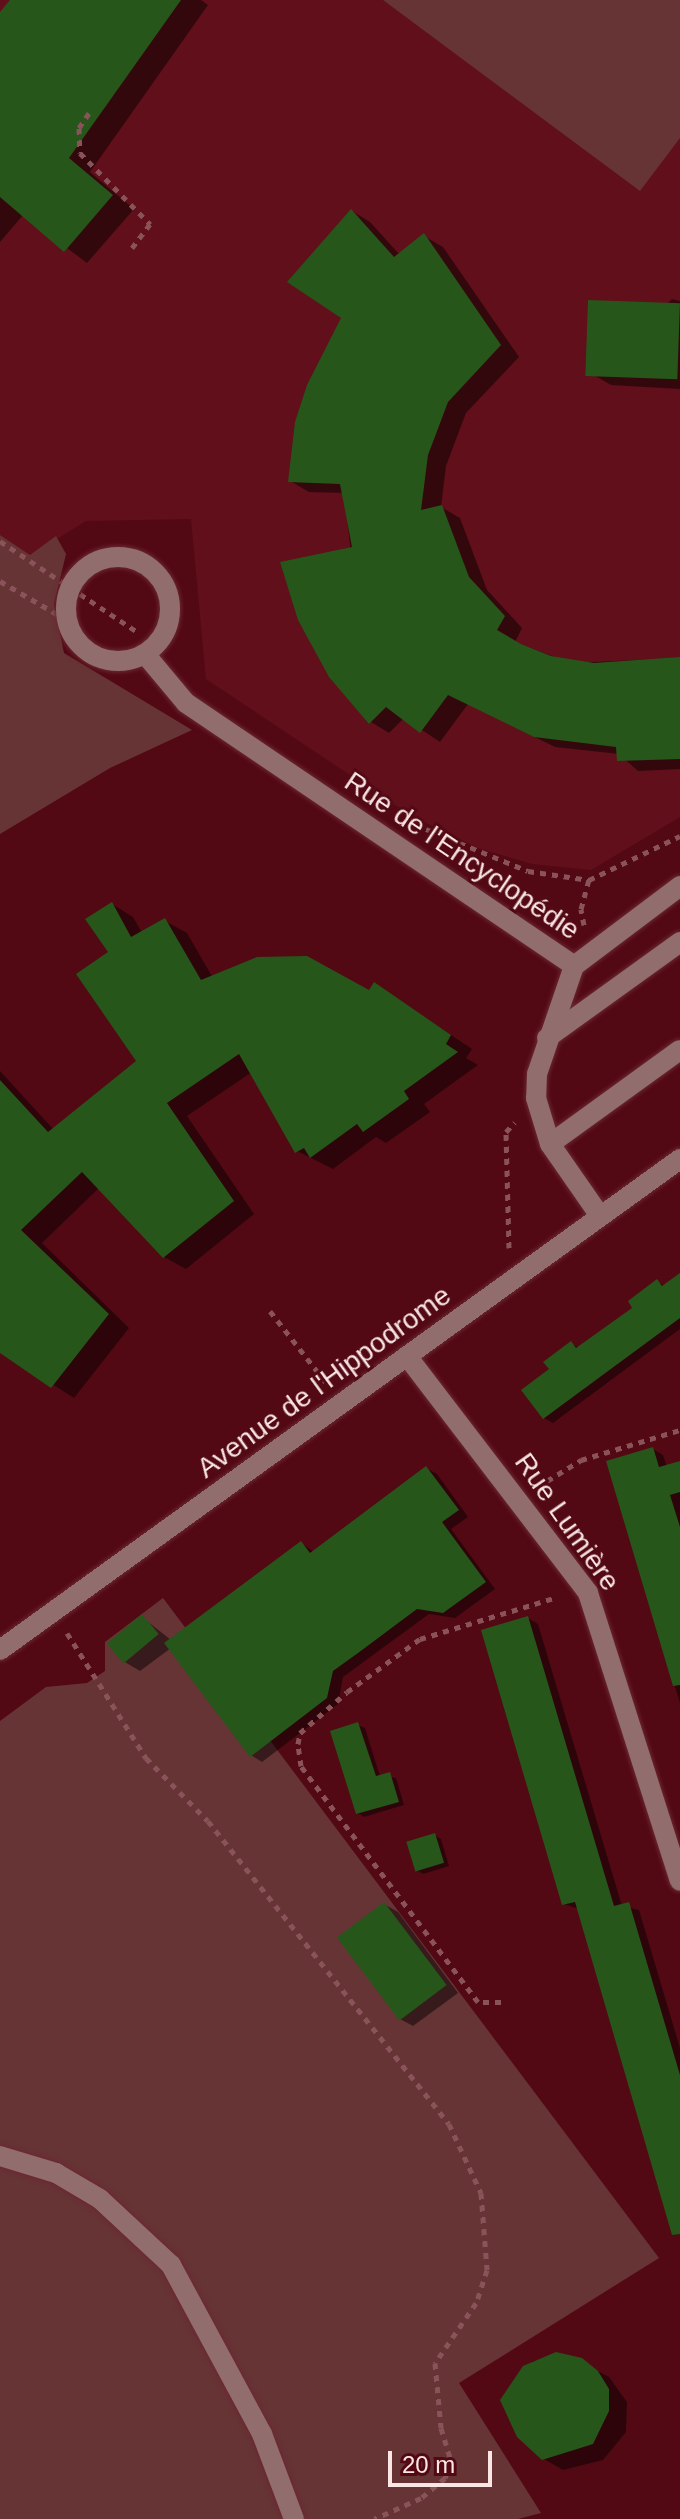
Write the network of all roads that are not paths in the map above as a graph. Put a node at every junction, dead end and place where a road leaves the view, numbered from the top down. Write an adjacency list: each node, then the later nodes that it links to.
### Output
1 (151, 649): 1 (street); 4 (street, Rue de l'Encyclopédie)
2 (680, 886): 4 (street)
3 (680, 942): 5 (street)
4 (568, 960): 5 (street, Rue de l'Encyclopédie)
5 (547, 1038): 7 (street, Rue de l'Encyclopédie)
6 (680, 1050): 7 (street)
7 (550, 1144): 9 (street, Rue de l'Encyclopédie)
8 (680, 1159): 9 (street, Avenue de l'Hippodrome)
9 (600, 1216): 10 (street, Avenue de l'Hippodrome)
10 (407, 1356): 11 (street, Avenue de l'Hippodrome); 12 (street, Rue Lumière)
11 (0, 1650)
12 (673, 1833): 13 (street, Rue Lumière)
13 (680, 1881)
14 (0, 2156): 15 (street)
15 (294, 2519)

